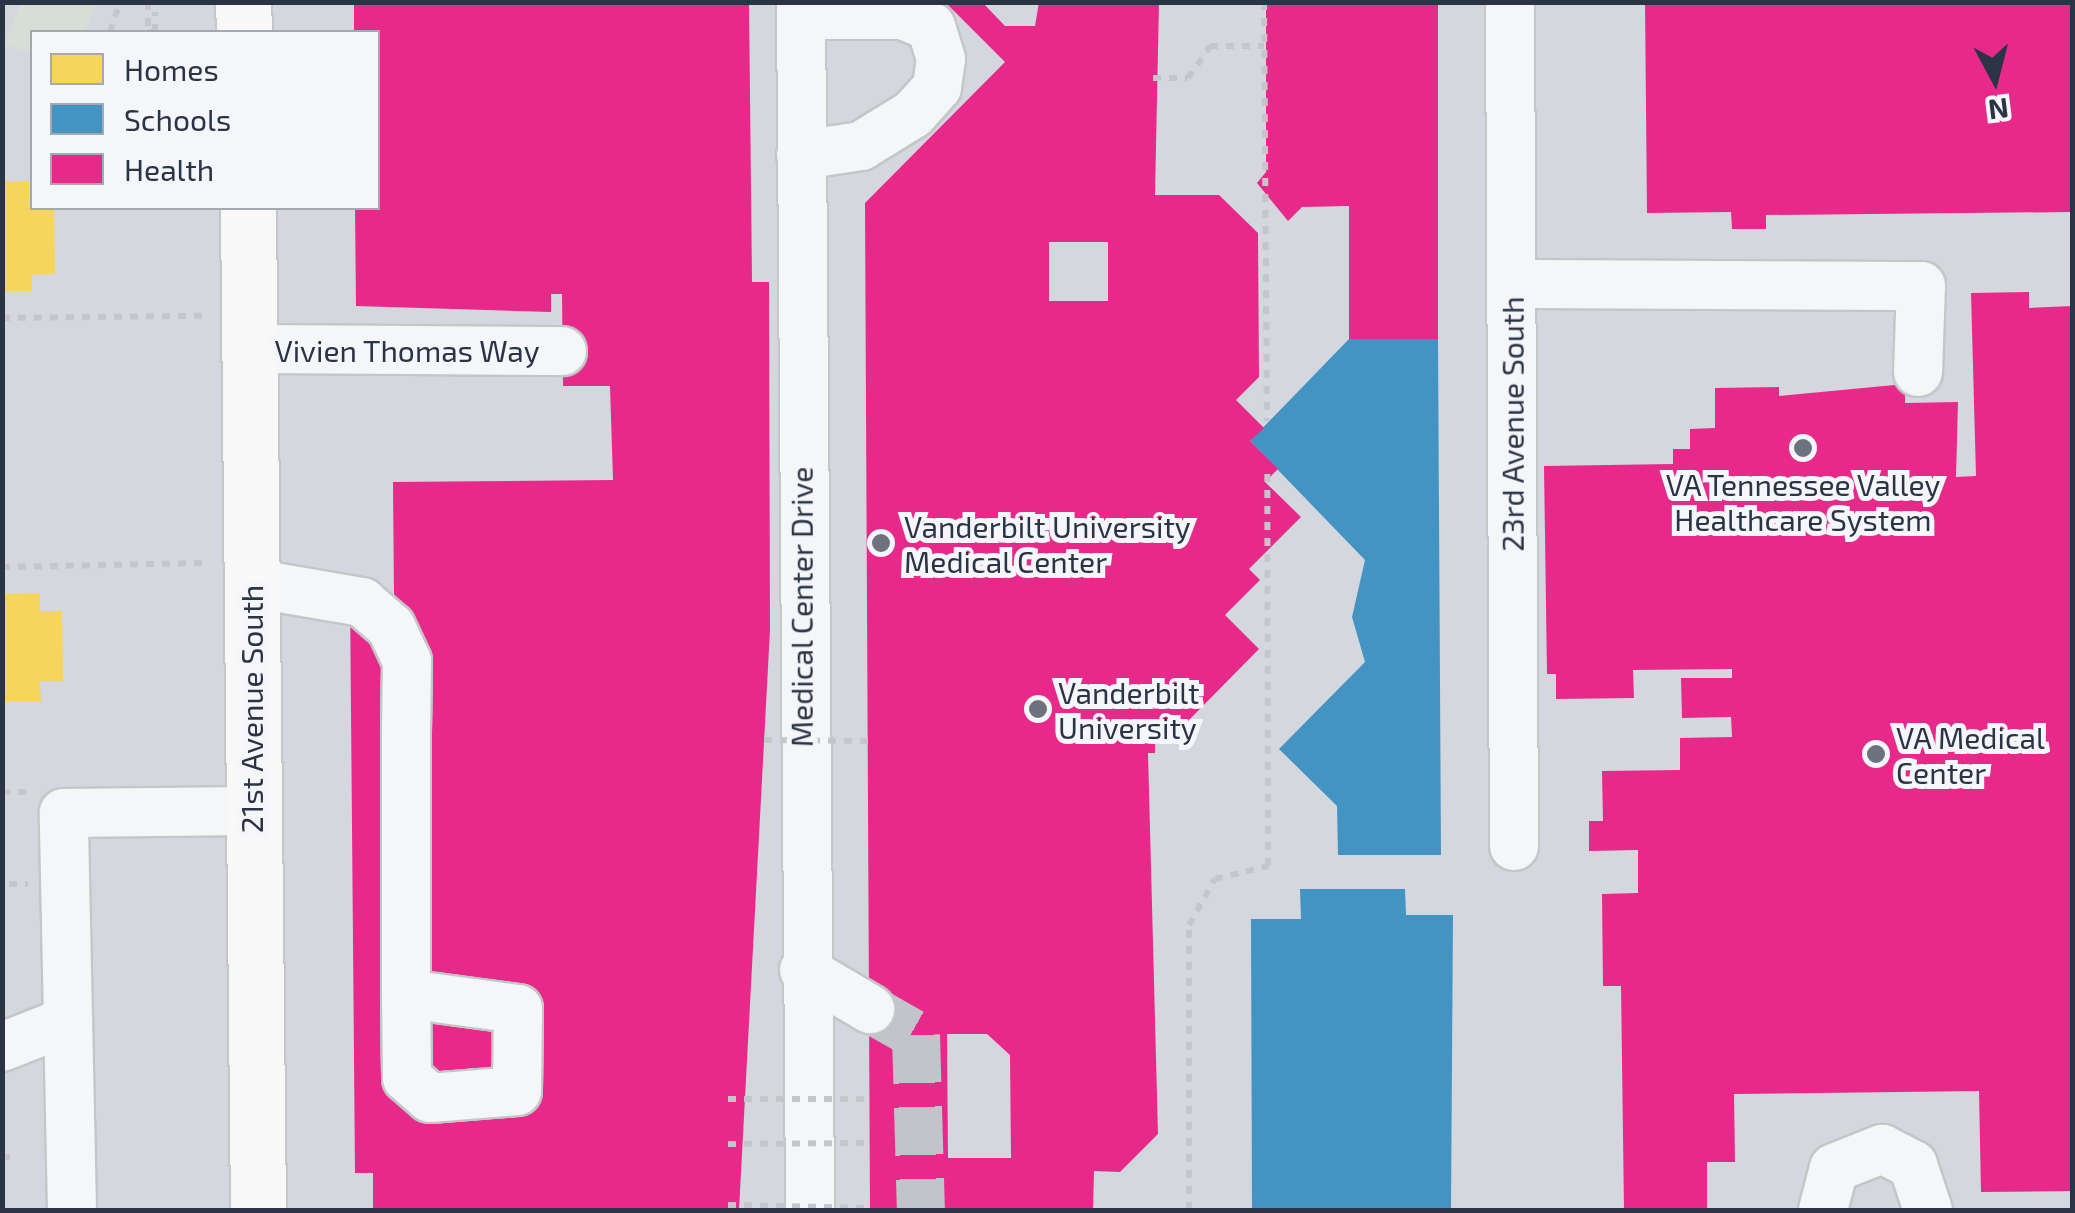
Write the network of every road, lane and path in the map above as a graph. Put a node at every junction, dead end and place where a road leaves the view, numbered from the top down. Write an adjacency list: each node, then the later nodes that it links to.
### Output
1 (120, 2): 8 (path)
2 (148, 2): 7 (path)
3 (243, 2): 11 (main road)
4 (1264, 2): 12 (path)
5 (1510, 2): 16 (street, 23rd Avenue South)
6 (801, 9): 14 (street, Medical Center Drive); 14 (street)
7 (152, 13): 9 (path); 10 (path)
8 (111, 30)
9 (148, 30)
10 (156, 30)
11 (244, 30)
12 (1264, 46): 13 (path); 22 (path)
13 (1153, 78)
14 (800, 155): 30 (street, Medical Center Drive)
15 (248, 210): 19 (main road, 21st Avenue South)
16 (1511, 284): 21 (street); 29 (street, 23rd Avenue South)
17 (206, 316): 18 (path)
18 (2, 318)
19 (250, 348): 20 (street, Vivien Thomas Way); 25 (main road, 21st Avenue South)
20 (562, 350)
21 (1918, 372)
22 (1266, 421)
23 (1267, 474): 44 (path)
24 (2, 567): 25 (path)
25 (229, 573): 28 (main road, 21st Avenue South); 31 (street)
26 (764, 740): 27 (path, bridge)
27 (871, 742)
28 (250, 811): 33 (street); 42 (main road, 21st Avenue South)
29 (1514, 846)
30 (804, 970): 32 (street); 43 (street, Medical Center Drive)
31 (406, 994)
32 (870, 1009)
33 (68, 1022): 34 (street); 41 (street)
34 (2, 1047)
35 (870, 1098): 36 (path, bridge)
36 (728, 1100)
37 (868, 1143): 38 (path, bridge)
38 (728, 1144)
39 (728, 1205): 40 (path, bridge)
40 (871, 1208)
41 (72, 1210)
42 (258, 1210)
43 (810, 1210)
44 (1189, 1210)
45 (1823, 1210): 46 (street)
46 (1928, 1210)

